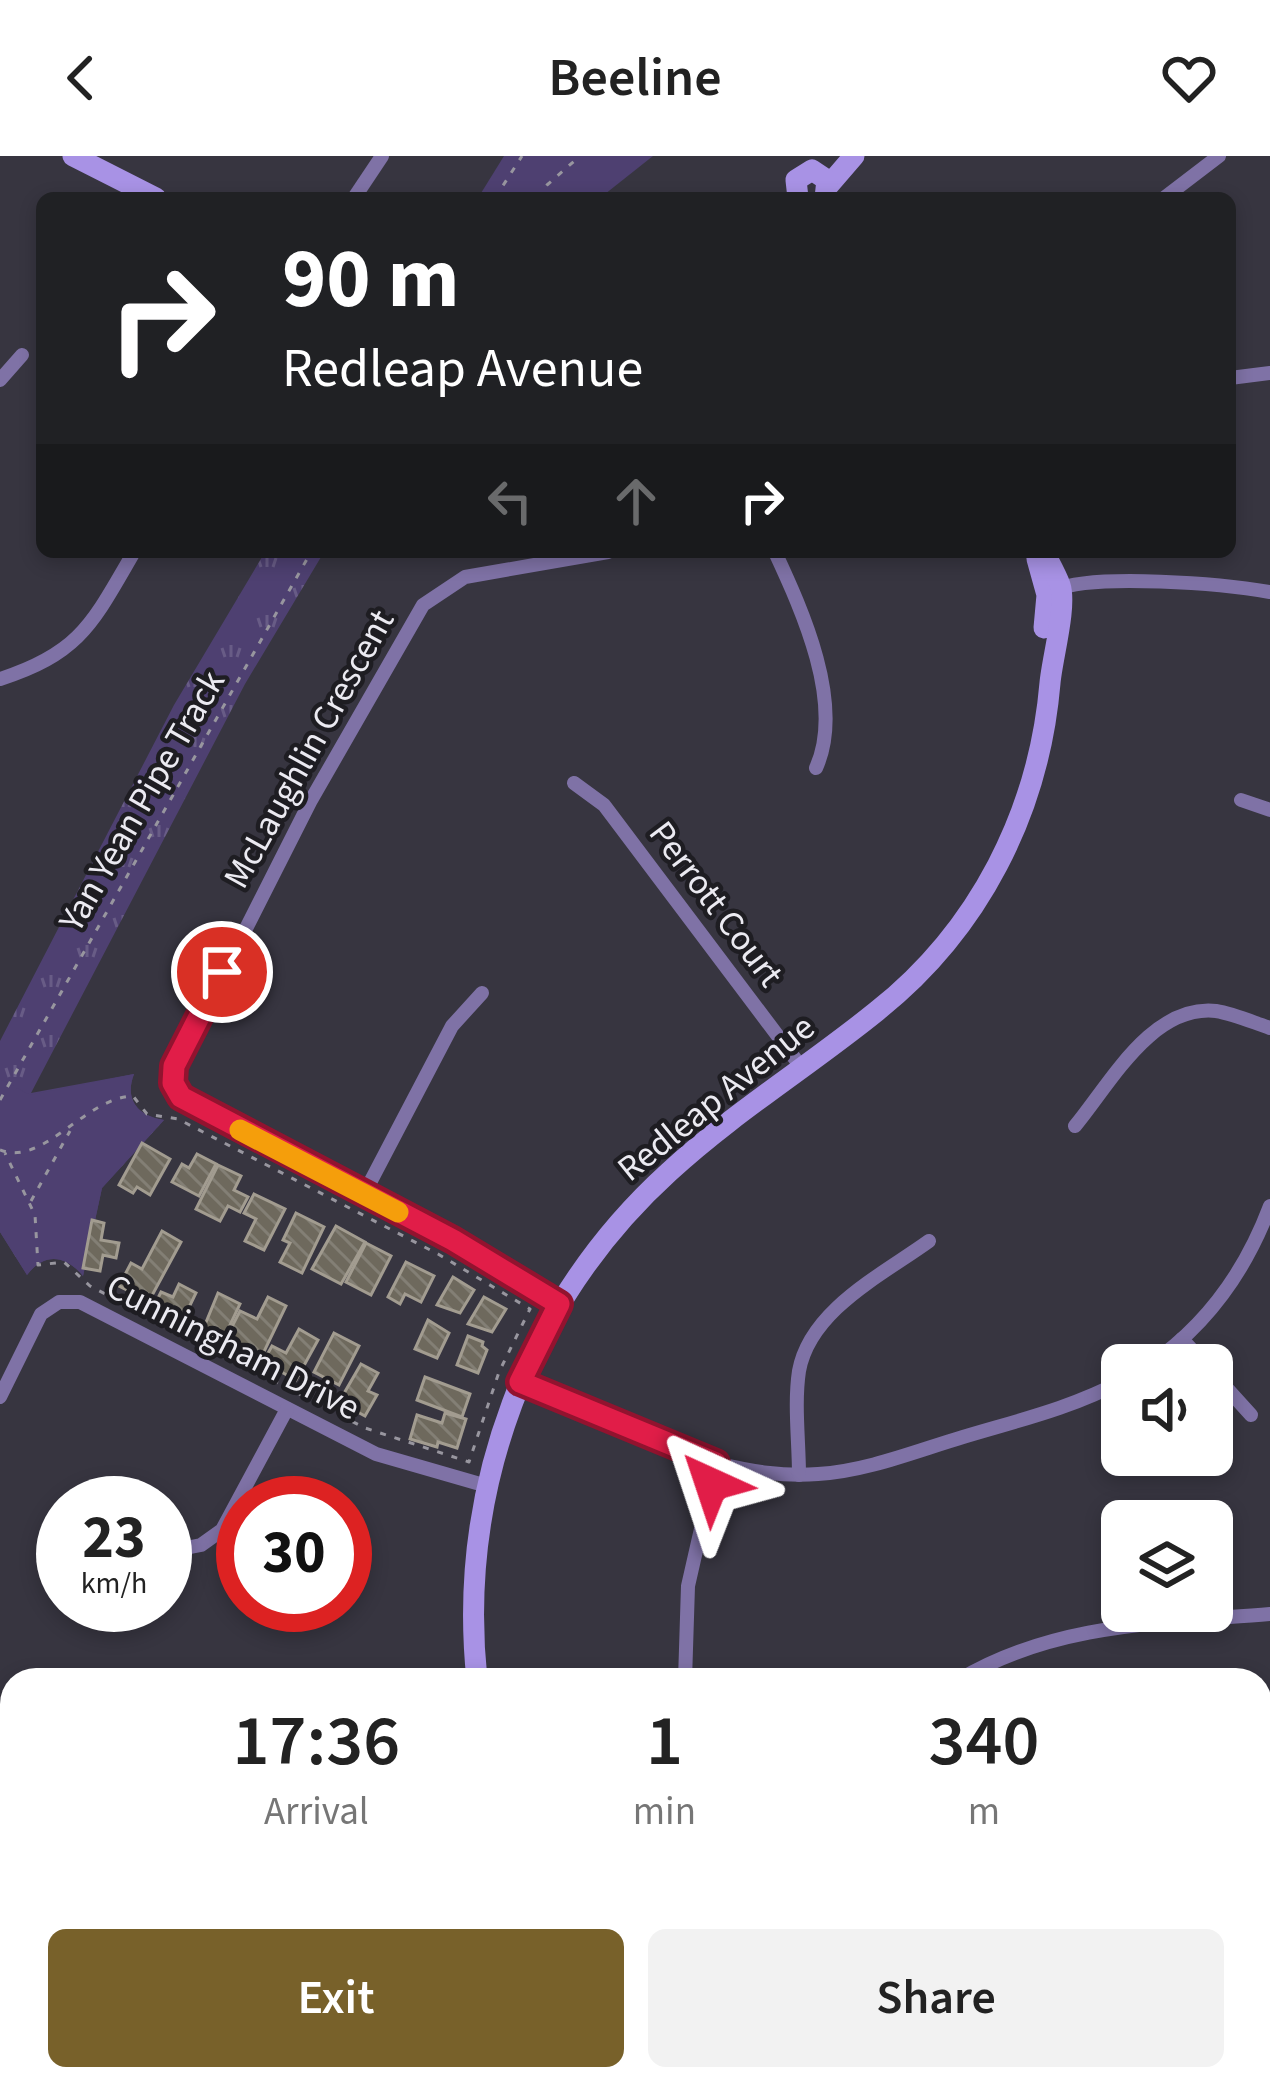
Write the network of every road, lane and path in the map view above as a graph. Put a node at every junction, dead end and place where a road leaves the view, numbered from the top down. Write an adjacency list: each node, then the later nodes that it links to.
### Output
1 (74, 156): 9 (street)
2 (382, 156): 10 (street)
3 (522, 156): 11 (path)
4 (580, 156): 12 (path)
5 (841, 156): 8 (street)
6 (854, 156): 8 (street)
7 (1219, 156): 14 (street)
8 (826, 189): 13 (street)
9 (144, 192)
10 (358, 192)
11 (499, 192)
12 (542, 192)
13 (793, 192)
14 (1172, 192)
15 (22, 355): 18 (street)
16 (1270, 373): 17 (street)
17 (1236, 378)
18 (0, 380)
19 (130, 558): 26 (street)
20 (308, 558): 34 (path, Yan Yean Pipe Track)
21 (574, 558): 38 (street, McLaughlin Crescent)
22 (778, 558): 27 (street)
23 (1042, 558): 24 (street, Redleap Avenue)
24 (1056, 592): 25 (street); 33 (street, Redleap Avenue)
25 (1270, 592)
26 (0, 680)
27 (816, 768)
28 (574, 783): 33 (street, Perrott Court)
29 (1241, 800): 30 (street)
30 (1270, 810)
31 (482, 993): 38 (street)
32 (1270, 1028): 35 (street)
33 (802, 1068): 42 (street, Redleap Avenue)
34 (0, 1099)
35 (1075, 1126)
36 (71, 1128): 37 (path); 39 (path); 39 (path)
37 (2, 1152): 39 (path)
38 (364, 1195): 42 (street, McLaughlin Crescent)
39 (30, 1202)
40 (1270, 1206): 43 (street)
41 (929, 1241): 53 (street)
42 (559, 1304): 46 (street, Redleap Avenue)
43 (1183, 1339): 44 (street); 45 (street)
44 (1176, 1344)
45 (1187, 1344)
46 (520, 1382): 52 (street); 54 (street, Redleap Avenue)
47 (1101, 1392): 53 (street)
48 (1233, 1395): 51 (street)
49 (0, 1397): 50 (street, Cunningham Drive)
50 (287, 1409): 54 (street, Cunningham Drive); 55 (street)
51 (1251, 1415)
52 (716, 1463): 53 (street); 58 (street)
53 (799, 1475)
54 (487, 1486): 57 (street, Redleap Avenue)
55 (192, 1547)
56 (1270, 1614): 59 (street)
57 (477, 1668)
58 (685, 1668)
59 (982, 1668)

